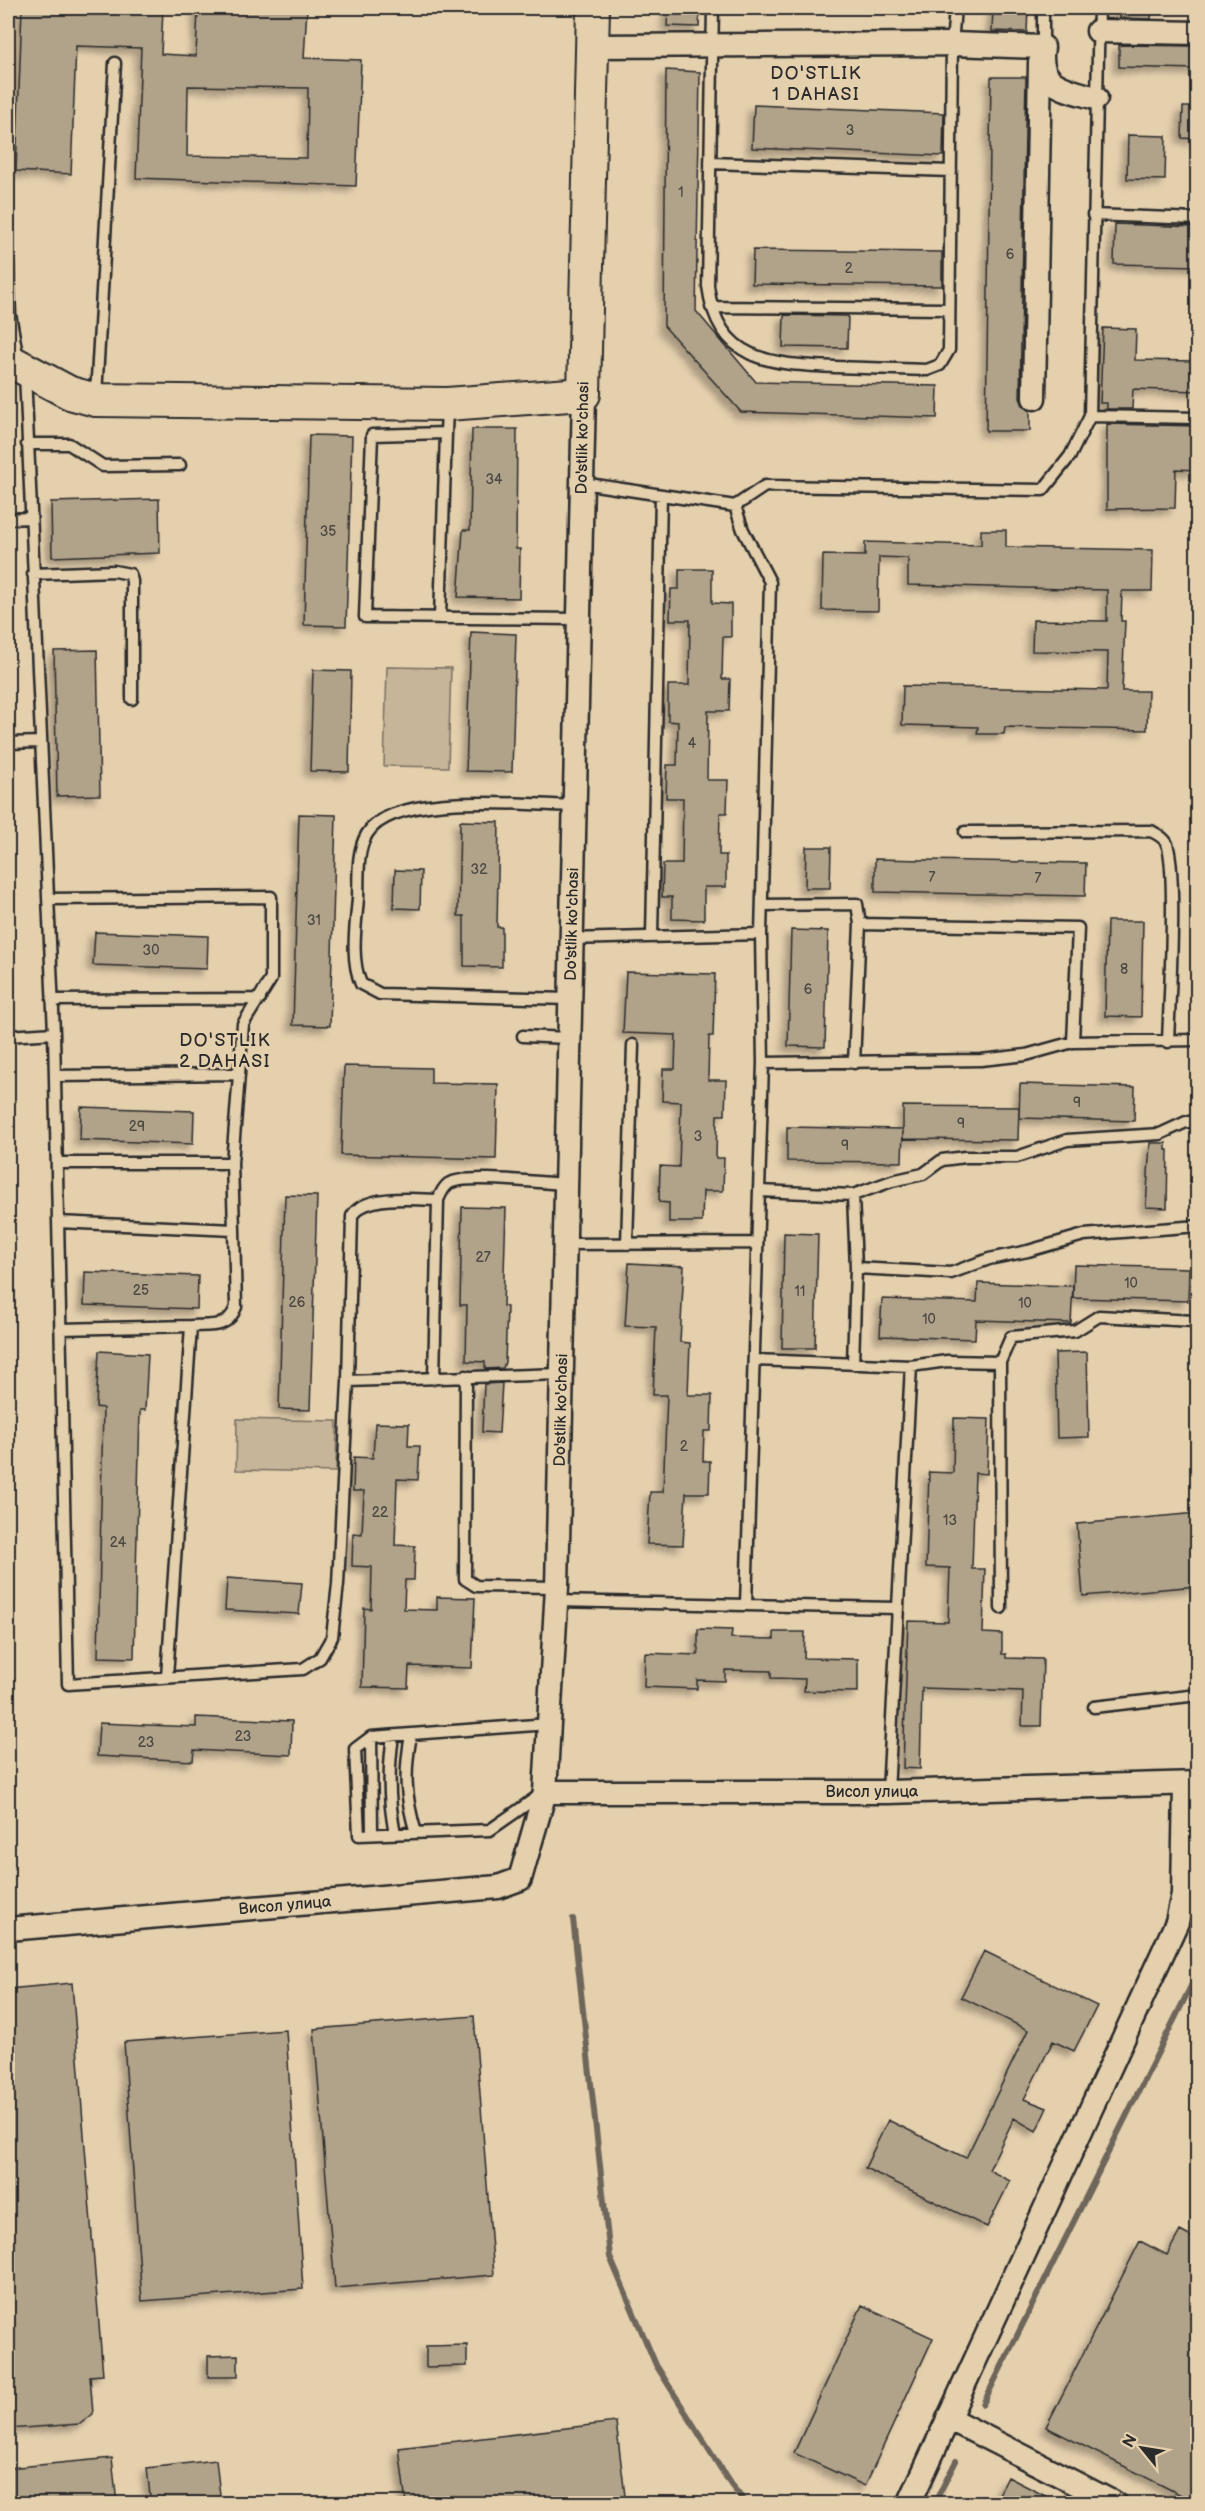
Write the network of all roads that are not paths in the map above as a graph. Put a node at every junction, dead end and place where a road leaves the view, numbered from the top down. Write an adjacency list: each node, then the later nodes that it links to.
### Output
1 (593, 8): 9 (street, Do'stlik ko'chasi)
2 (713, 8): 10 (lane)
3 (955, 8): 8 (lane)
4 (1043, 8): 11 (lane)
5 (1099, 8): 6 (lane)
6 (1098, 31): 7 (street); 13 (lane)
7 (1197, 33)
8 (952, 44): 10 (street); 11 (street); 15 (lane)
9 (592, 46): 10 (street); 23 (street, Do'stlik ko'chasi)
10 (711, 47): 14 (lane)
11 (1041, 55): 13 (street); 24 (street)
12 (114, 63): 25 (lane)
13 (1096, 98): 16 (lane)
14 (710, 163): 15 (lane); 19 (lane)
15 (951, 171): 20 (lane)
16 (1093, 215): 17 (lane); 26 (lane)
17 (1197, 219)
18 (8, 264): 21 (lane)
19 (711, 306): 20 (lane); 20 (lane)
20 (948, 309)
21 (9, 314): 22 (lane)
22 (16, 366): 25 (street); 29 (lane)
23 (584, 394): 27 (street); 31 (street, Do'stlik ko'chasi)
24 (1034, 398)
25 (96, 399): 27 (street)
26 (1090, 416): 28 (lane); 33 (lane)
27 (447, 418): 37 (lane); 37 (lane)
28 (1197, 418)
29 (27, 444): 30 (lane); 34 (lane)
30 (180, 465)
31 (582, 483): 32 (lane); 38 (street, Do'stlik ko'chasi)
32 (661, 495): 33 (lane); 48 (lane)
33 (735, 506): 45 (lane)
34 (30, 518): 35 (lane); 36 (lane)
35 (8, 519)
36 (33, 574): 39 (lane); 40 (lane)
37 (440, 618): 38 (lane)
38 (578, 619): 42 (street, Do'stlik ko'chasi)
39 (132, 699)
40 (40, 742): 41 (lane); 44 (lane)
41 (8, 743)
42 (574, 806): 49 (street, Do'stlik ko'chasi); 51 (lane)
43 (965, 832): 59 (lane)
44 (48, 899): 50 (lane); 52 (lane)
45 (762, 905): 46 (lane); 47 (lane)
46 (860, 924): 58 (lane); 62 (lane)
47 (761, 934): 48 (lane); 61 (lane)
48 (652, 936): 49 (lane)
49 (570, 939): 51 (street, Do'stlik ko'chasi)
50 (260, 999): 52 (lane); 63 (lane)
51 (569, 999): 56 (street, Do'stlik ko'chasi)
52 (52, 1000): 53 (lane)
53 (54, 1033): 54 (lane); 64 (lane)
54 (8, 1036)
55 (523, 1036): 56 (lane)
56 (568, 1038): 68 (street, Do'stlik ko'chasi)
57 (1197, 1040): 59 (lane)
58 (1073, 1042): 59 (lane); 62 (lane)
59 (1168, 1042)
60 (633, 1045): 77 (lane)
61 (763, 1063): 62 (lane); 69 (lane)
62 (854, 1063)
63 (240, 1074): 64 (lane); 67 (lane)
64 (55, 1076): 66 (lane)
65 (1197, 1122): 70 (lane)
66 (57, 1163): 67 (lane); 72 (lane)
67 (232, 1163): 74 (lane)
68 (564, 1184): 71 (lane); 76 (street, Do'stlik ko'chasi)
69 (759, 1191): 70 (lane); 75 (lane)
70 (853, 1195): 78 (lane)
71 (438, 1200): 88 (lane); 89 (lane)
72 (58, 1222): 74 (lane); 81 (lane)
73 (1197, 1226): 78 (lane)
74 (234, 1230): 80 (lane)
75 (755, 1243): 77 (lane); 82 (lane)
76 (563, 1244): 77 (lane); 86 (street, Do'stlik ko'chasi)
77 (627, 1244)
78 (856, 1268): 84 (lane)
79 (1197, 1318): 83 (lane)
80 (191, 1326): 81 (lane); 94 (lane)
81 (60, 1329): 94 (lane)
82 (754, 1360): 84 (lane); 91 (lane)
83 (1000, 1362): 85 (lane); 93 (lane)
84 (852, 1364): 85 (lane)
85 (911, 1366): 92 (lane)
86 (561, 1374): 87 (lane); 90 (street, Do'stlik ko'chasi)
87 (466, 1376): 88 (lane); 90 (lane)
88 (434, 1379): 89 (lane)
89 (348, 1381): 94 (lane)
90 (556, 1594): 91 (lane); 97 (street, Do'stlik ko'chasi)
91 (746, 1605): 92 (lane)
92 (897, 1608): 103 (lane)
93 (1001, 1608)
94 (167, 1677)
95 (1197, 1695): 96 (lane)
96 (1094, 1707)
97 (549, 1724): 98 (lane); 102 (street, Do'stlik ko'chasi)
98 (411, 1735): 99 (lane); 105 (lane)
99 (393, 1736): 100 (lane); 104 (lane)
100 (371, 1737): 106 (lane); 106 (lane)
101 (1191, 1784): 103 (street, Висол улица); 109 (street)
102 (545, 1792): 103 (street, Висол улица); 105 (lane); 107 (street, Do'stlik ko'chasi)
103 (888, 1792)
104 (395, 1833): 105 (lane); 106 (lane)
105 (416, 1833)
106 (372, 1834)
107 (533, 1840): 108 (street, Висол улица)
108 (8, 1929)
109 (948, 2418): 110 (street); 111 (street)
110 (909, 2504)
111 (1116, 2504)

